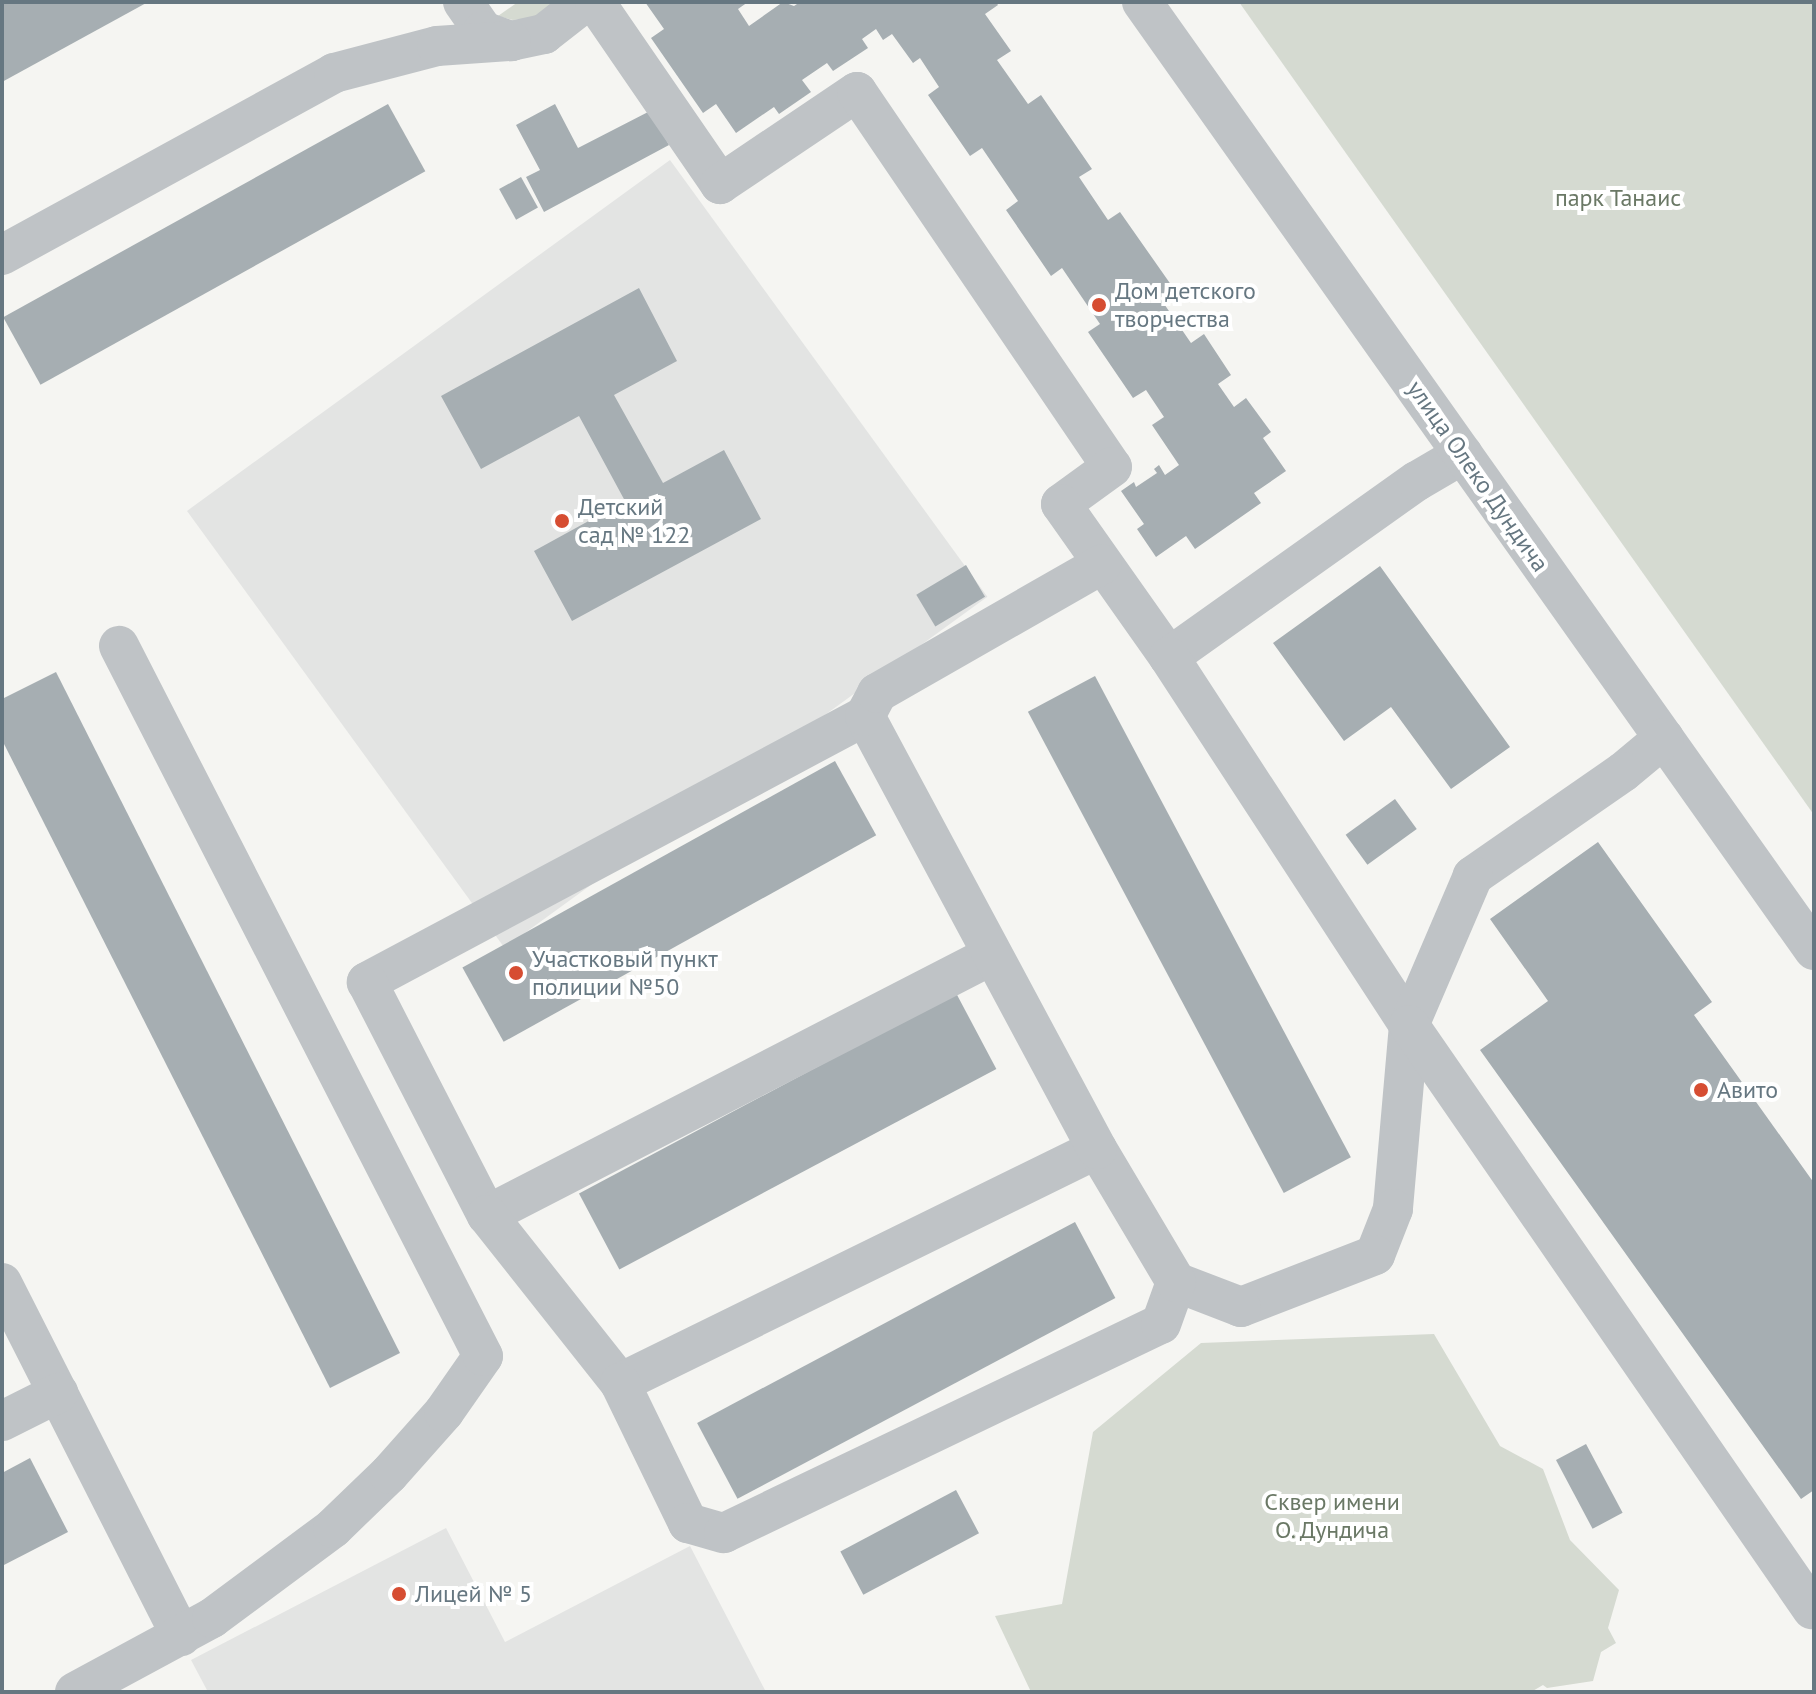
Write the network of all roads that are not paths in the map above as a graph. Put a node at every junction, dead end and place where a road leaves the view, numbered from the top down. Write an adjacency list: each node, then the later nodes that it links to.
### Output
1 (585, 2): 5 (street)
2 (595, 2): 9 (street)
3 (1142, 2): 8 (street, улица Олеко Дундича)
4 (464, 4): 5 (street); 6 (street)
5 (511, 41): 6 (street)
6 (437, 46): 7 (street)
7 (2, 255)
8 (1463, 454): 11 (street); 13 (street, улица Олеко Дундича)
9 (1102, 564): 11 (street); 12 (street)
10 (119, 646): 25 (street)
11 (1169, 657): 16 (street)
12 (865, 716): 15 (street); 18 (street)
13 (1664, 738): 14 (street, улица Олеко Дундича); 16 (street)
14 (1814, 950)
15 (992, 955): 17 (street); 18 (street)
16 (1409, 1025): 19 (street); 24 (street)
17 (1097, 1149): 19 (street); 21 (street)
18 (487, 1215): 21 (street)
19 (1176, 1282): 21 (street)
20 (2, 1283): 22 (street)
21 (620, 1383)
22 (58, 1393): 23 (street); 25 (street)
23 (2, 1421)
24 (1813, 1609)
25 (181, 1636): 26 (street)
26 (75, 1692)

